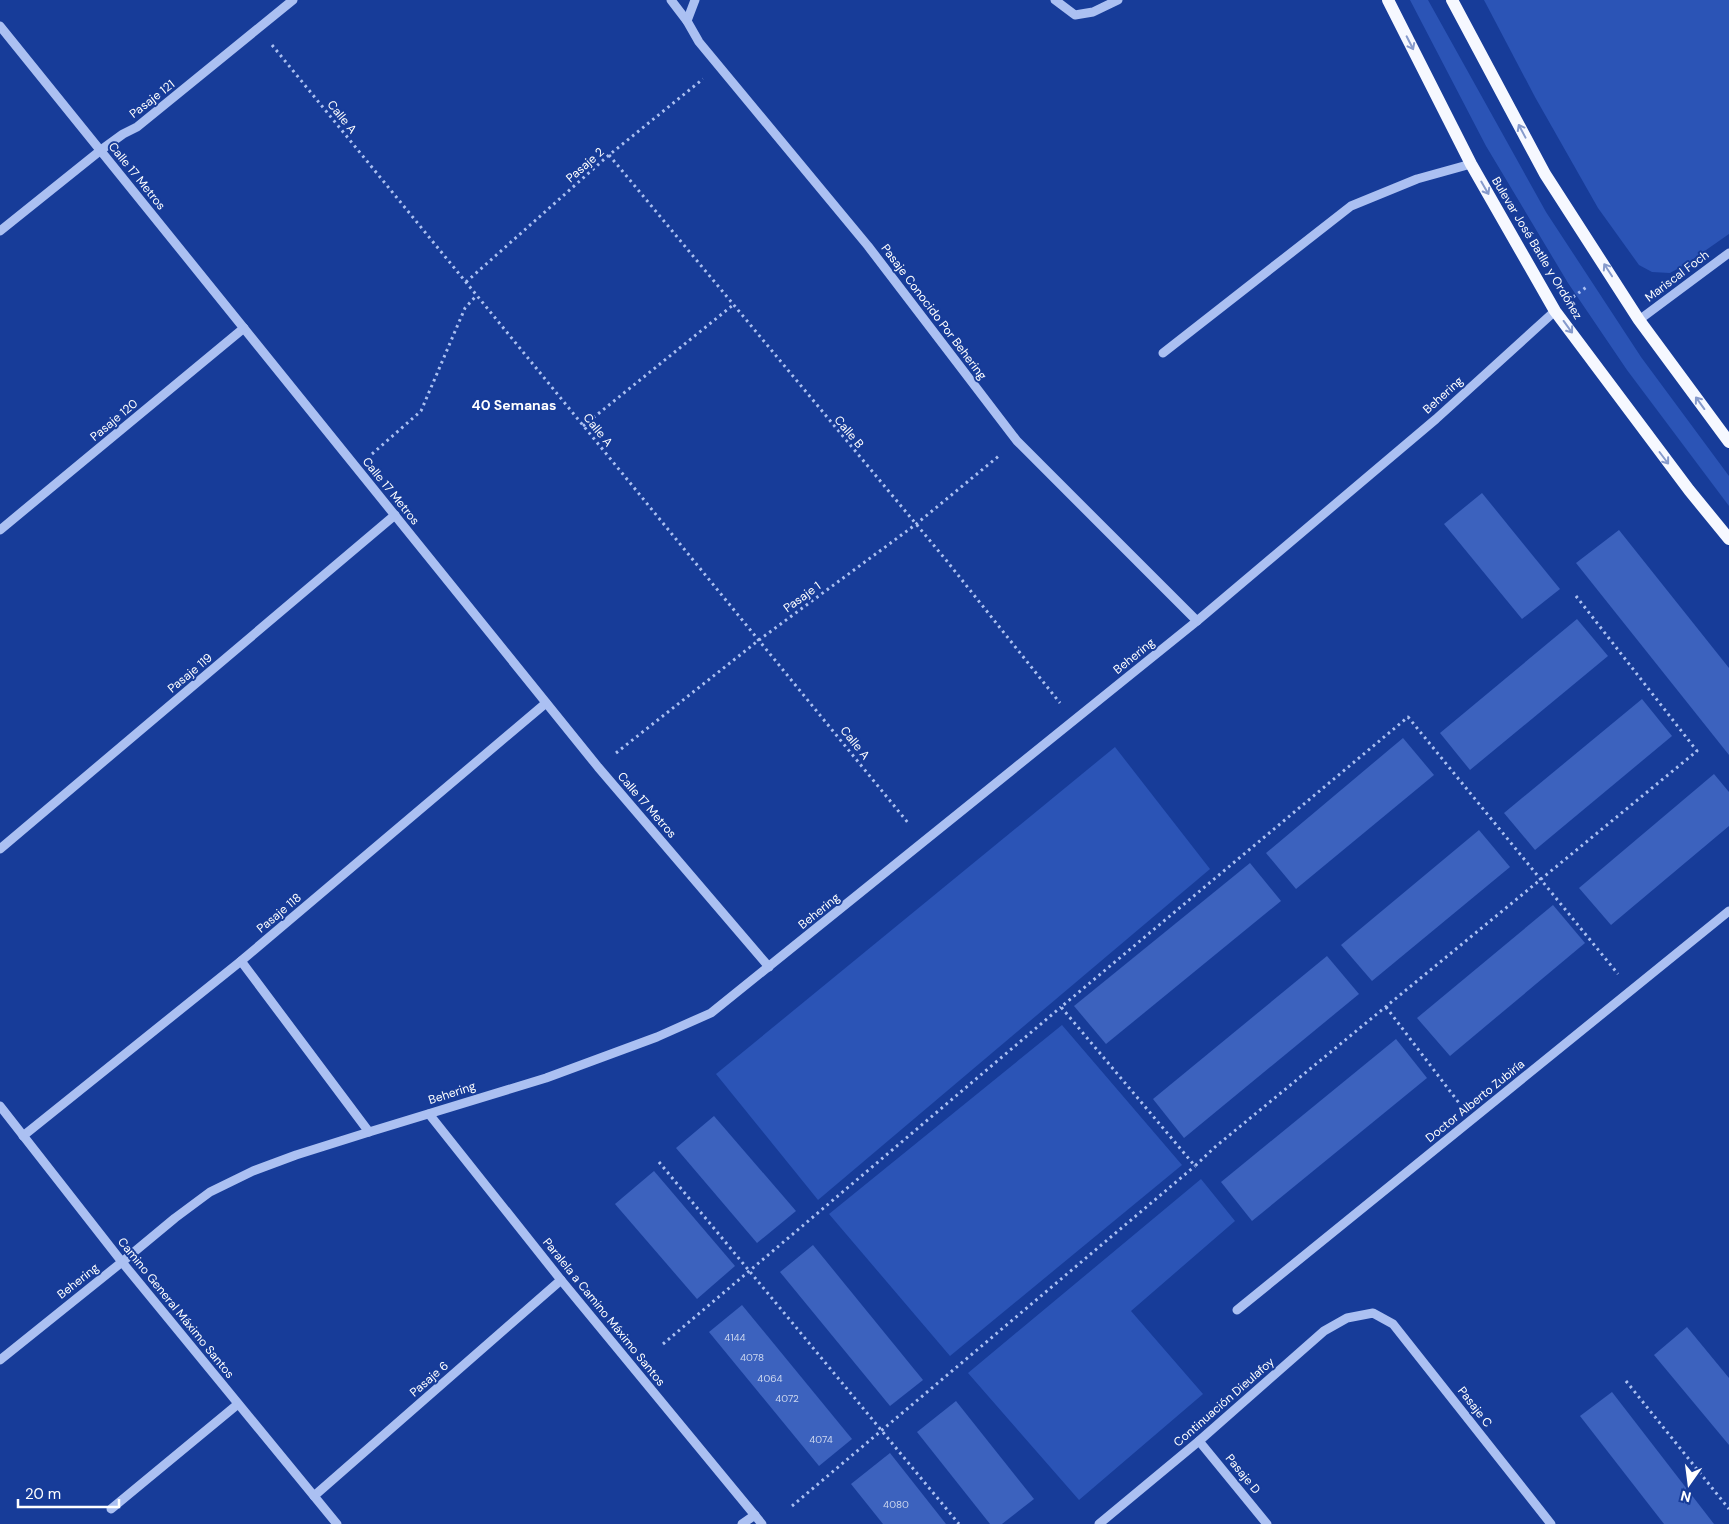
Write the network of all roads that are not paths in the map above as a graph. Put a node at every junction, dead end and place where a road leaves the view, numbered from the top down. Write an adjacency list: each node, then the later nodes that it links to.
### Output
1 (293, 0): 10 (street, Pasaje 121)
2 (672, 0): 8 (street, Pasaje Conocido Por Behering)
3 (695, 0): 8 (street)
4 (1055, 0): 5 (street)
5 (1118, 0)
6 (1388, 0): 11 (main road, Bulevar José Batlle y Ordóñez, one-way to 11)
7 (1452, 0): 15 (main road, one-way to 7)
8 (687, 20): 22 (street, Pasaje Conocido Por Behering)
9 (0, 26): 10 (street, Calle 17 Metros)
10 (100, 150): 12 (street, Pasaje 121); 16 (street, Calle 17 Metros)
11 (1471, 164): 14 (main road, Bulevar José Batlle y Ordóñez, one-way to 14); 17 (street)
12 (0, 231)
13 (1729, 253): 15 (street, Mariscal Foch)
14 (1556, 311): 21 (main road, Bulevar José Batlle y Ordóñez, one-way to 21); 22 (street, Behering)
15 (1639, 320): 18 (main road, one-way to 15)
16 (244, 328): 19 (street, Calle 17 Metros); 20 (street, Pasaje 120)
17 (1163, 353)
18 (1729, 442)
19 (395, 516): 23 (street, Calle 17 Metros); 24 (street, Pasaje 119)
20 (0, 530)
21 (1729, 539)
22 (1197, 621): 27 (street, Behering)
23 (546, 703): 26 (street, Pasaje 118); 27 (street, Calle 17 Metros)
24 (0, 849)
25 (1729, 911): 34 (street, Doctor Alberto Zubiría)
26 (241, 961): 30 (street); 31 (street, Pasaje 118)
27 (769, 967): 29 (street, Behering)
28 (0, 1106): 31 (street, Camino General Máximo Santos)
29 (429, 1114): 30 (street, Behering); 33 (street, Paralela a Camino Máximo Santos)
30 (369, 1132): 32 (street, Behering)
31 (23, 1136): 32 (street, Camino General Máximo Santos)
32 (122, 1262): 36 (street, Behering); 37 (street, Camino General Máximo Santos)
33 (562, 1280): 39 (street, Pasaje 6); 41 (street, Paralela a Camino Máximo Santos)
34 (1237, 1310)
35 (1373, 1313): 38 (street, Continuación Dieulafoy); 47 (street, Pasaje C)
36 (0, 1360)
37 (238, 1404): 39 (street, Camino General Máximo Santos); 40 (street)
38 (1199, 1441): 45 (street, Continuación Dieulafoy); 46 (street, Pasaje D)
39 (314, 1496): 42 (street, Camino General Máximo Santos)
40 (111, 1509)
41 (755, 1515): 43 (street); 44 (street, Paralela a Camino Máximo Santos)
42 (337, 1524)
43 (742, 1524)
44 (762, 1524)
45 (1099, 1524)
46 (1267, 1524)
47 (1551, 1524)

